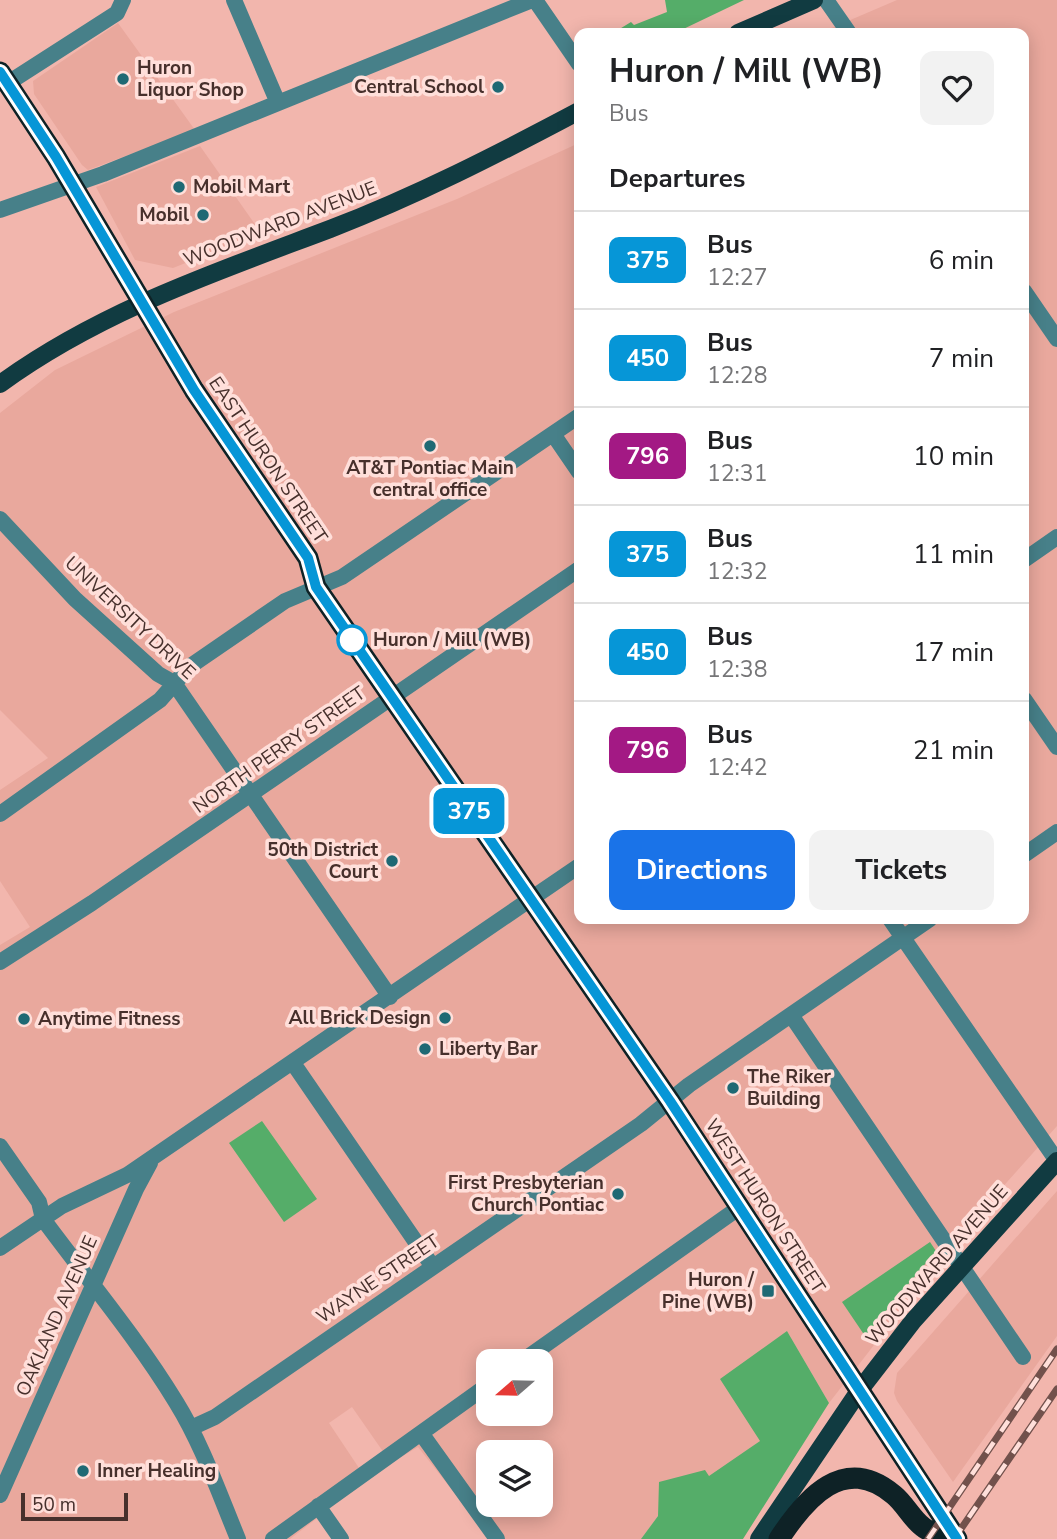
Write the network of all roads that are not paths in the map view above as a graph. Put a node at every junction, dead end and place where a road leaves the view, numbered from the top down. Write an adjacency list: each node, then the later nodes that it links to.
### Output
1 (124, 0): 9 (street)
2 (234, 0): 10 (street)
3 (533, 0): 8 (street); 10 (street)
4 (814, 0): 6 (main road)
5 (826, 0): 7 (street)
6 (750, 28)
7 (846, 28)
8 (574, 57)
9 (4, 78): 12 (highway, EAST HURON STREET)
10 (278, 103): 12 (street)
11 (574, 114): 15 (main road, WOODWARD AVENUE)
12 (72, 184): 13 (street); 15 (highway, EAST HURON STREET)
13 (0, 210)
14 (1029, 298): 16 (street)
15 (141, 303): 17 (main road, WOODWARD AVENUE); 25 (highway, EAST HURON STREET)
16 (1057, 339)
17 (0, 384)
18 (574, 420): 19 (street)
19 (553, 435): 20 (street); 25 (street)
20 (574, 465)
21 (0, 519): 26 (street, UNIVERSITY DRIVE)
22 (1057, 537): 23 (street)
23 (1029, 557)
24 (574, 572): 27 (street, NORTH PERRY STREET)
25 (316, 587): 26 (street); 27 (highway, EAST HURON STREET)
26 (174, 683): 30 (street, UNIVERSITY DRIVE); 31 (street)
27 (391, 698): 30 (street, NORTH PERRY STREET); 35 (highway, EAST HURON STREET)
28 (1029, 706): 29 (street)
29 (1057, 747)
30 (251, 794): 39 (street, NORTH PERRY STREET); 40 (street, UNIVERSITY DRIVE)
31 (0, 814)
32 (1057, 832): 33 (street)
33 (1029, 852)
34 (574, 870): 35 (street)
35 (531, 900): 40 (street); 43 (highway, WEST HURON STREET)
36 (893, 924): 38 (street)
37 (923, 924): 38 (street, WAYNE STREET)
38 (903, 938): 41 (street, WAYNE STREET); 46 (street)
39 (0, 962)
40 (390, 997): 42 (street)
41 (792, 1015): 43 (street, WAYNE STREET); 50 (street)
42 (293, 1063): 45 (street); 51 (street)
43 (670, 1101): 47 (highway, WEST HURON STREET); 51 (street, WAYNE STREET)
44 (0, 1146): 48 (street)
45 (157, 1156): 48 (street); 52 (street, OAKLAND AVENUE)
46 (1057, 1161): 50 (main road, WOODWARD AVENUE)
47 (740, 1206): 53 (street); 55 (highway, WEST HURON STREET)
48 (43, 1219): 49 (street); 52 (street)
49 (0, 1248)
50 (961, 1265): 54 (street); 55 (main road, WOODWARD AVENUE)
51 (433, 1267): 57 (street, WAYNE STREET)
52 (92, 1286): 57 (street); 59 (street, OAKLAND AVENUE)
53 (539, 1349)
54 (1023, 1357)
55 (859, 1391): 65 (main road, WOODWARD AVENUE); 68 (highway, WEST HURON STREET)
56 (476, 1394): 58 (street)
57 (191, 1428): 61 (street)
58 (421, 1433): 60 (street); 64 (street)
59 (0, 1495)
60 (318, 1506): 62 (street); 63 (street)
61 (238, 1539)
62 (273, 1539)
63 (341, 1539)
64 (497, 1539)
65 (759, 1539)
66 (779, 1539): 67 (highway)
67 (947, 1539)
68 (957, 1539)

